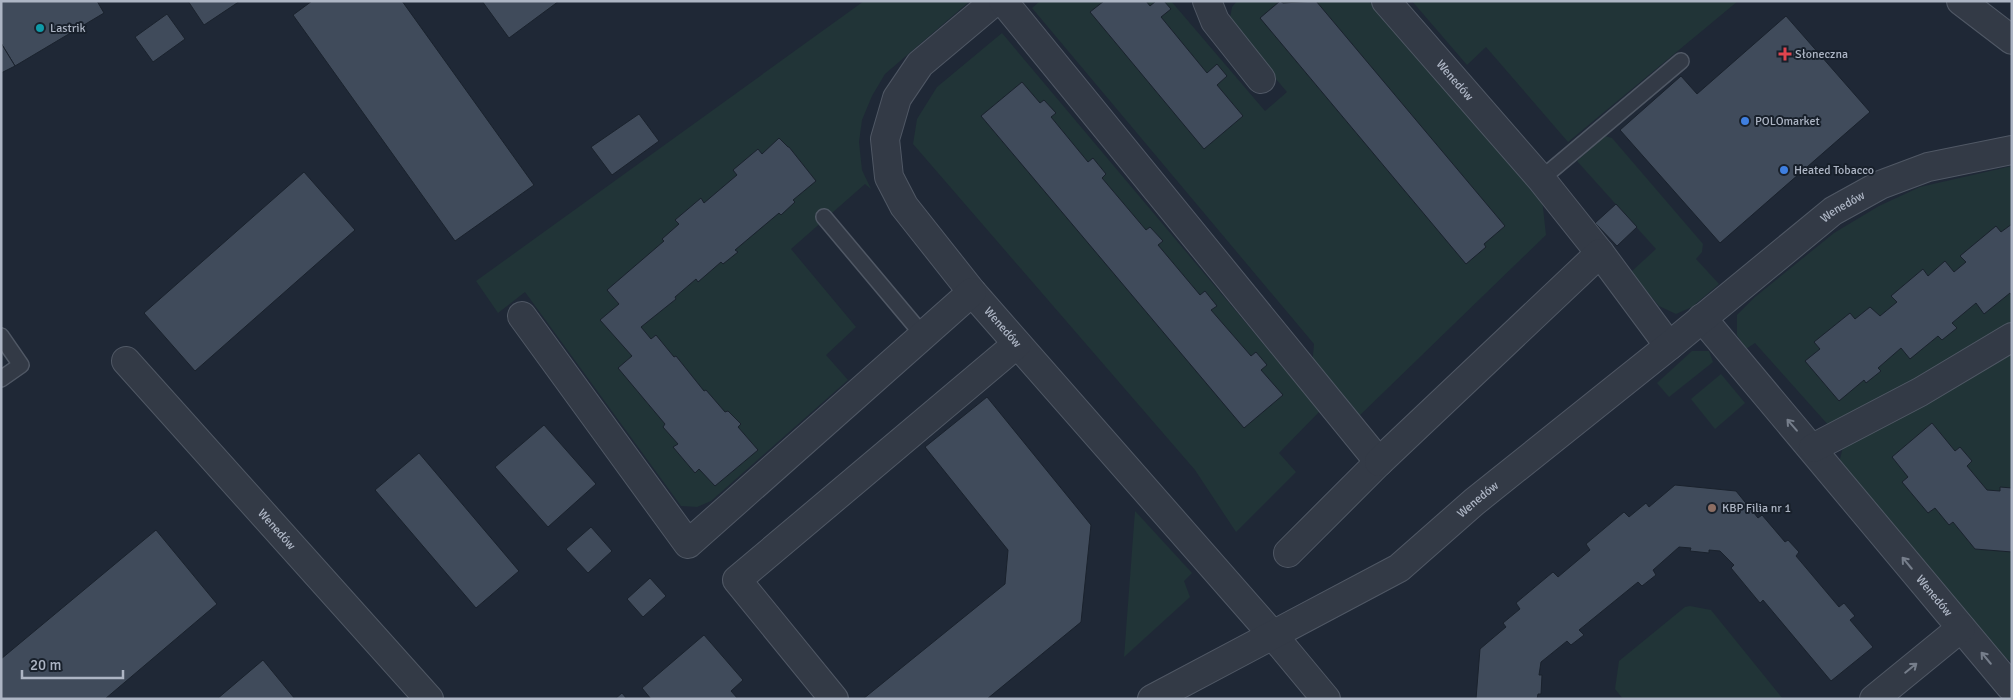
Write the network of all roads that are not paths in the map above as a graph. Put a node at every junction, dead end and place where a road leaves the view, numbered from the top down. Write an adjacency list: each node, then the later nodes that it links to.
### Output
1 (994, 1): 13 (street, Wenedów)
2 (1003, 1): 24 (street)
3 (1207, 1): 8 (street)
4 (1386, 1): 10 (street, Wenedów)
5 (1961, 1): 6 (street)
6 (2012, 40)
7 (1681, 61): 10 (lane)
8 (1261, 79)
9 (2012, 150): 15 (street, Wenedów)
10 (1540, 179): 12 (street, Wenedów)
11 (824, 218): 16 (lane)
12 (1600, 253): 20 (street, Wenedów); 24 (street)
13 (972, 292): 16 (street); 19 (street, Wenedów)
14 (522, 316): 16 (street)
15 (1702, 318): 20 (street, Wenedów); 23 (street, Wenedów, one-way to 15)
16 (923, 335)
17 (1, 336): 22 (lane)
18 (2012, 337): 23 (street)
19 (1017, 344): 27 (street, Wenedów); 30 (street)
20 (1669, 346): 27 (street, Wenedów)
21 (126, 361): 29 (street, Wenedów)
22 (1, 379)
23 (1813, 448): 26 (street, Wenedów, one-way to 23)
24 (1380, 462): 25 (street)
25 (1288, 553)
26 (1961, 628): 28 (street, Wenedów, one-way to 26); 33 (street, Wenedów, one-way to 26)
27 (1272, 634): 31 (street, Wenedów); 32 (street, Wenedów)
28 (2007, 689)
29 (429, 699)
30 (834, 699)
31 (1152, 699)
32 (1326, 699)
33 (1874, 699)

